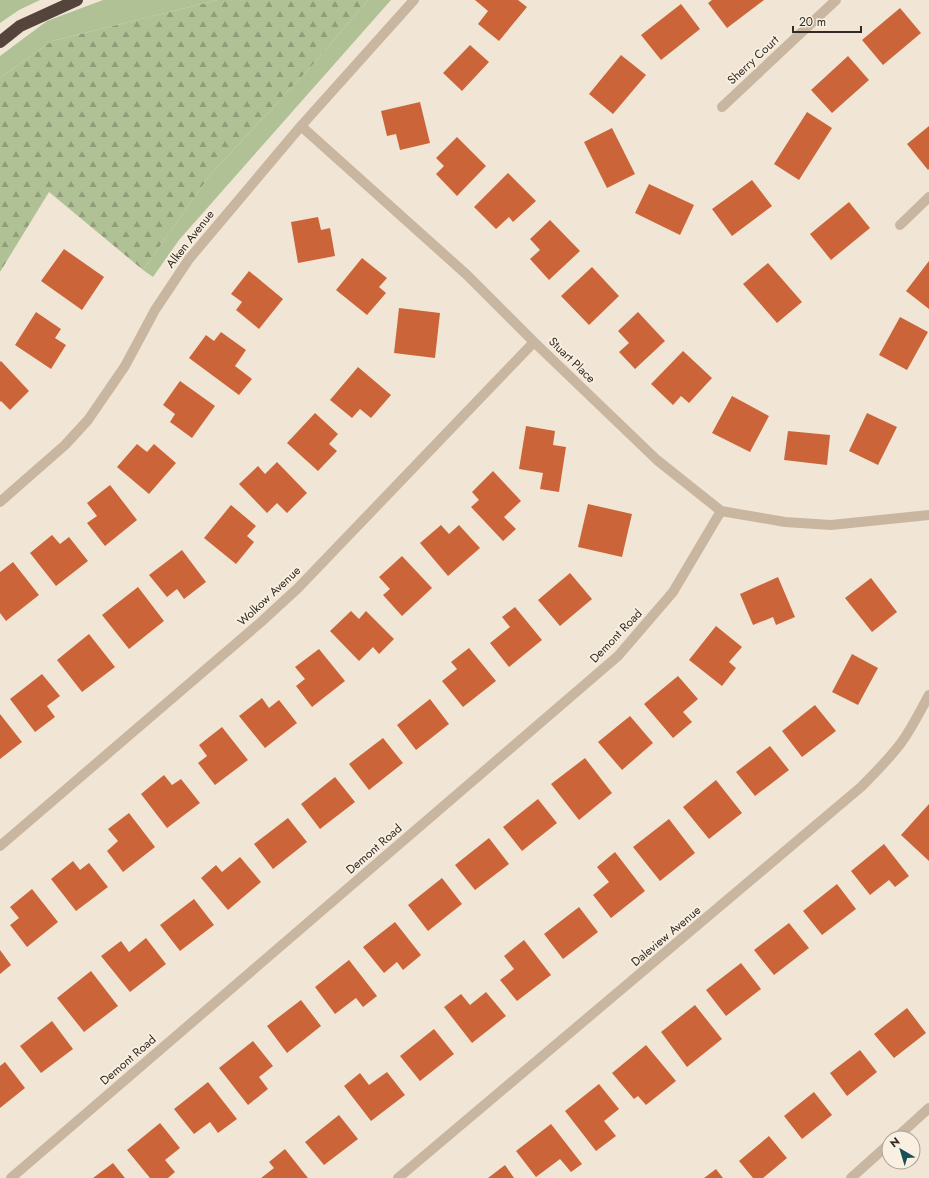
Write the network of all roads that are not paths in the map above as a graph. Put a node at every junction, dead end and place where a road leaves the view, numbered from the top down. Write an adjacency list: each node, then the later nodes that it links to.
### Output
1 (78, 0): 4 (highway)
2 (414, 0): 6 (street, Alken Avenue)
3 (836, 0): 5 (street, Sherry Court)
4 (0, 42)
5 (722, 107)
6 (301, 126): 9 (street, Stuart Place); 10 (street, Alken Avenue)
7 (929, 196): 8 (street)
8 (900, 225)
9 (534, 342): 11 (street, Stuart Place); 14 (street, Wolkow Avenue)
10 (0, 502)
11 (721, 511): 12 (street, Stuart Place); 18 (street, Demont Road)
12 (929, 515)
13 (929, 695): 19 (street, Daleview Avenue)
14 (0, 846)
15 (929, 1108): 16 (street)
16 (905, 1130)
17 (881, 1151): 20 (street)
18 (11, 1178)
19 (398, 1178)
20 (851, 1178)

